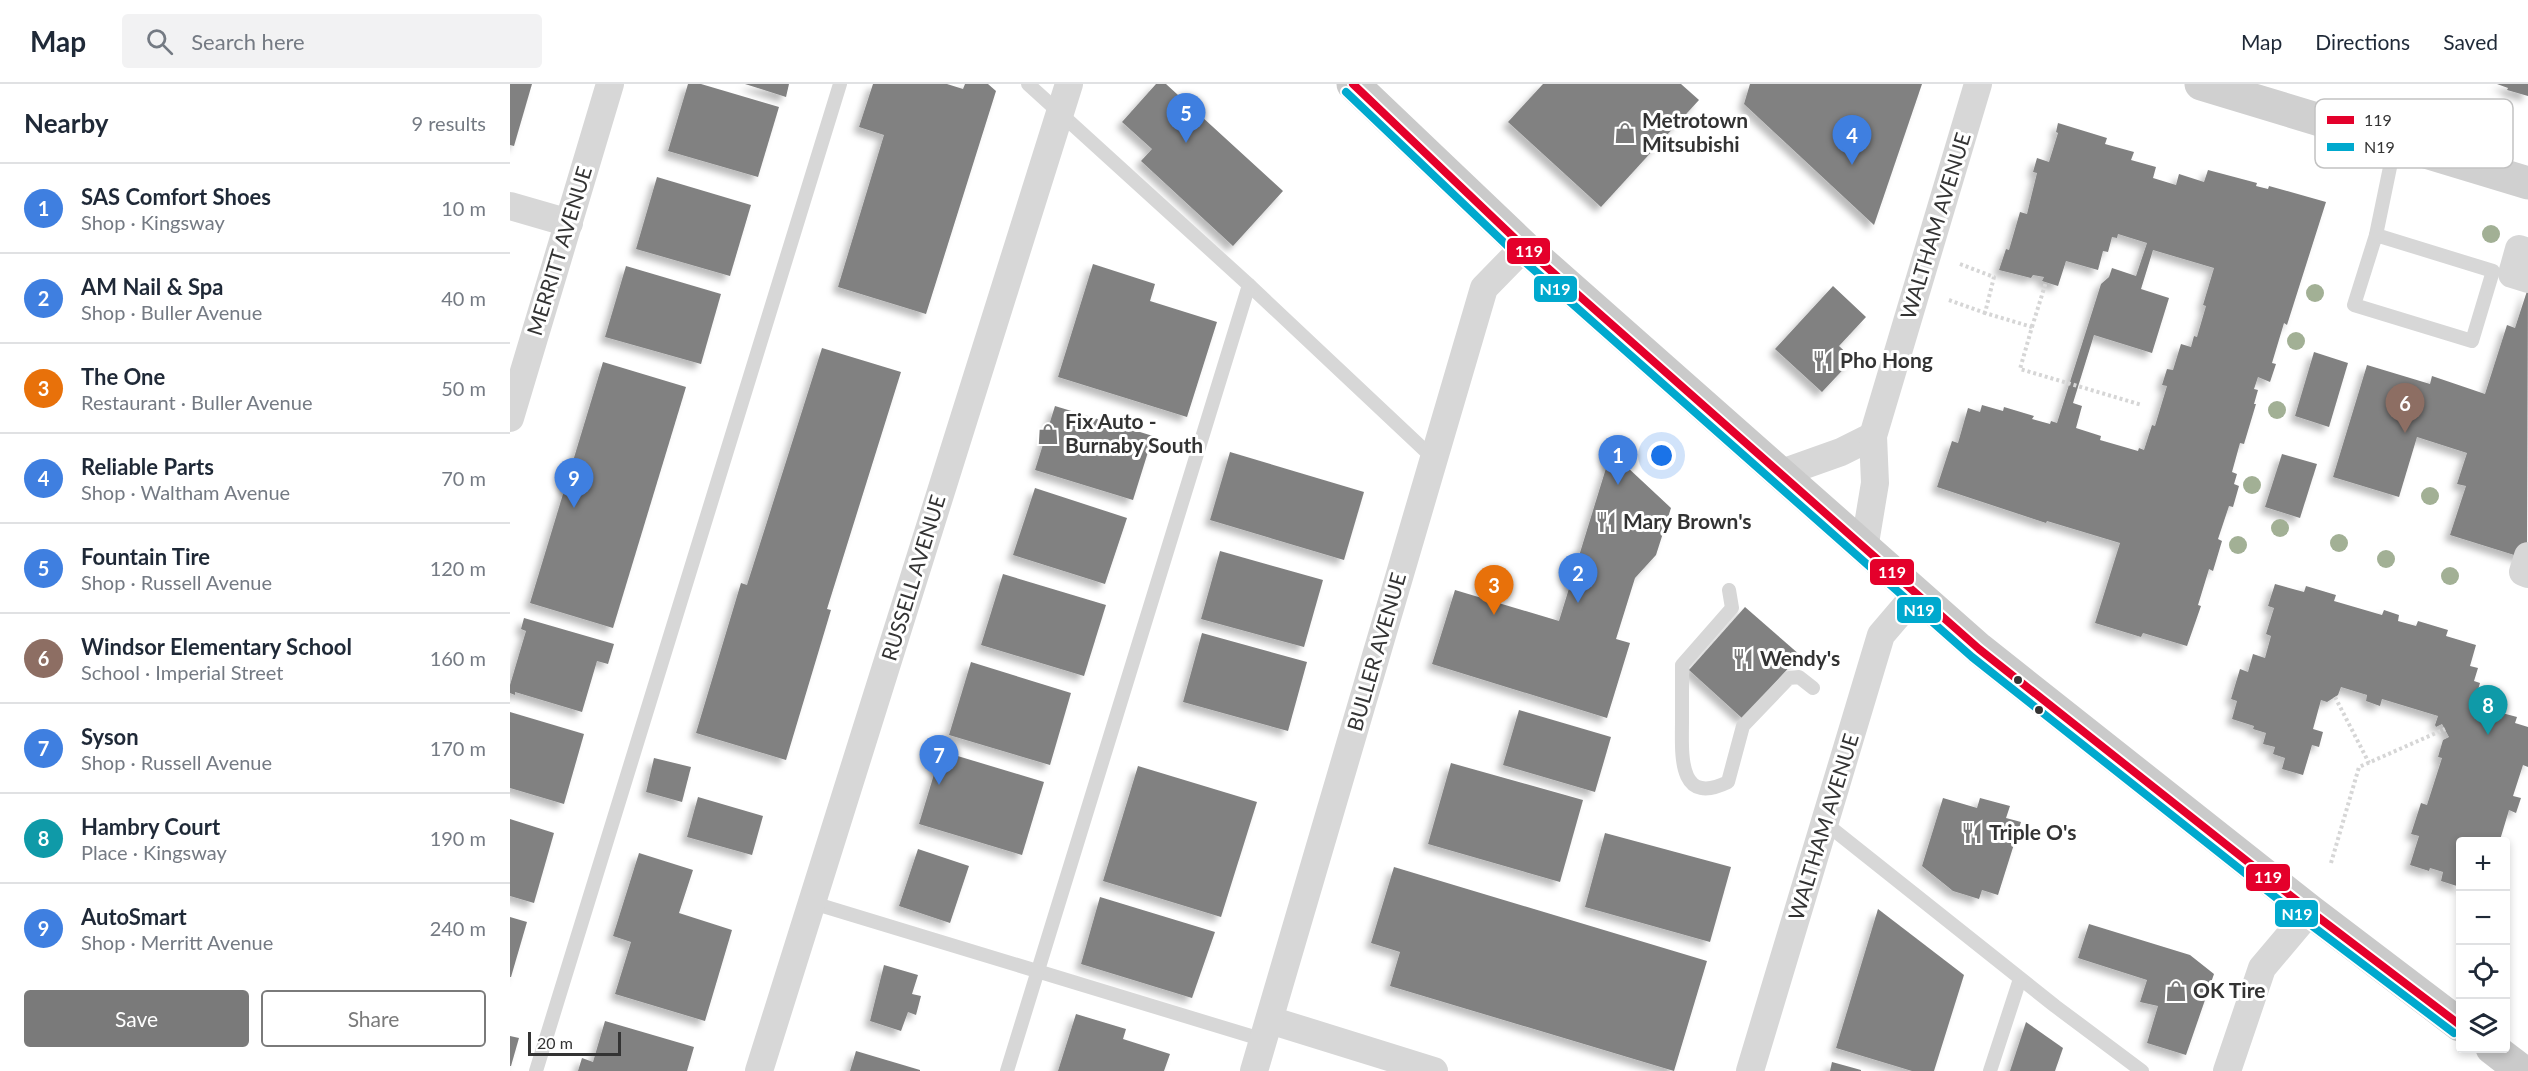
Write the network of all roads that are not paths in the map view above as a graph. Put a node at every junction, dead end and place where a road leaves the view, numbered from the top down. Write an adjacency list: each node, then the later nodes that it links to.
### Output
1 (610, 84): 14 (street, MERRITT AVENUE)
2 (840, 84): 38 (lane)
3 (1028, 84): 8 (lane)
4 (1069, 84): 8 (street, RUSSELL AVENUE)
5 (1353, 84): 16 (main road)
6 (1978, 84): 21 (street, WALTHAM AVENUE)
7 (2201, 84): 9 (street)
8 (1059, 113): 19 (lane); 31 (street, RUSSELL AVENUE)
9 (2315, 119)
10 (2390, 168): 15 (lane)
11 (2478, 168): 12 (street)
12 (2528, 183)
13 (510, 206): 14 (street)
14 (569, 223): 20 (street, MERRITT AVENUE)
15 (2376, 235): 15 (lane)
16 (1524, 247): 22 (street, BULLER AVENUE); 23 (main road)
17 (2528, 252): 18 (street)
18 (2528, 279)
19 (1250, 285): 22 (lane); 33 (lane)
20 (510, 418)
21 (1873, 436): 23 (street); 24 (street, WALTHAM AVENUE)
22 (1434, 459): 36 (street, BULLER AVENUE)
23 (1779, 474): 24 (main road)
24 (1864, 549): 28 (main road)
25 (2528, 556): 26 (street)
26 (2528, 574)
27 (1729, 590): 29 (lane)
28 (1916, 594): 30 (street, WALTHAM AVENUE); 32 (main road)
29 (1813, 688)
30 (1825, 823): 34 (lane); 43 (street, WALTHAM AVENUE)
31 (813, 903): 33 (lane); 39 (street, RUSSELL AVENUE)
32 (2310, 911): 35 (main road); 46 (street)
33 (1039, 971): 36 (lane); 40 (lane)
34 (2020, 979): 44 (lane); 45 (lane)
35 (2456, 1022)
36 (1267, 1030): 41 (street, BULLER AVENUE); 42 (street)
37 (2499, 1053): 47 (main road)
38 (536, 1071)
39 (759, 1071)
40 (1007, 1071)
41 (1254, 1071)
42 (1434, 1071)
43 (1750, 1071)
44 (1990, 1071)
45 (2142, 1071)
46 (2227, 1071)
47 (2522, 1071)

